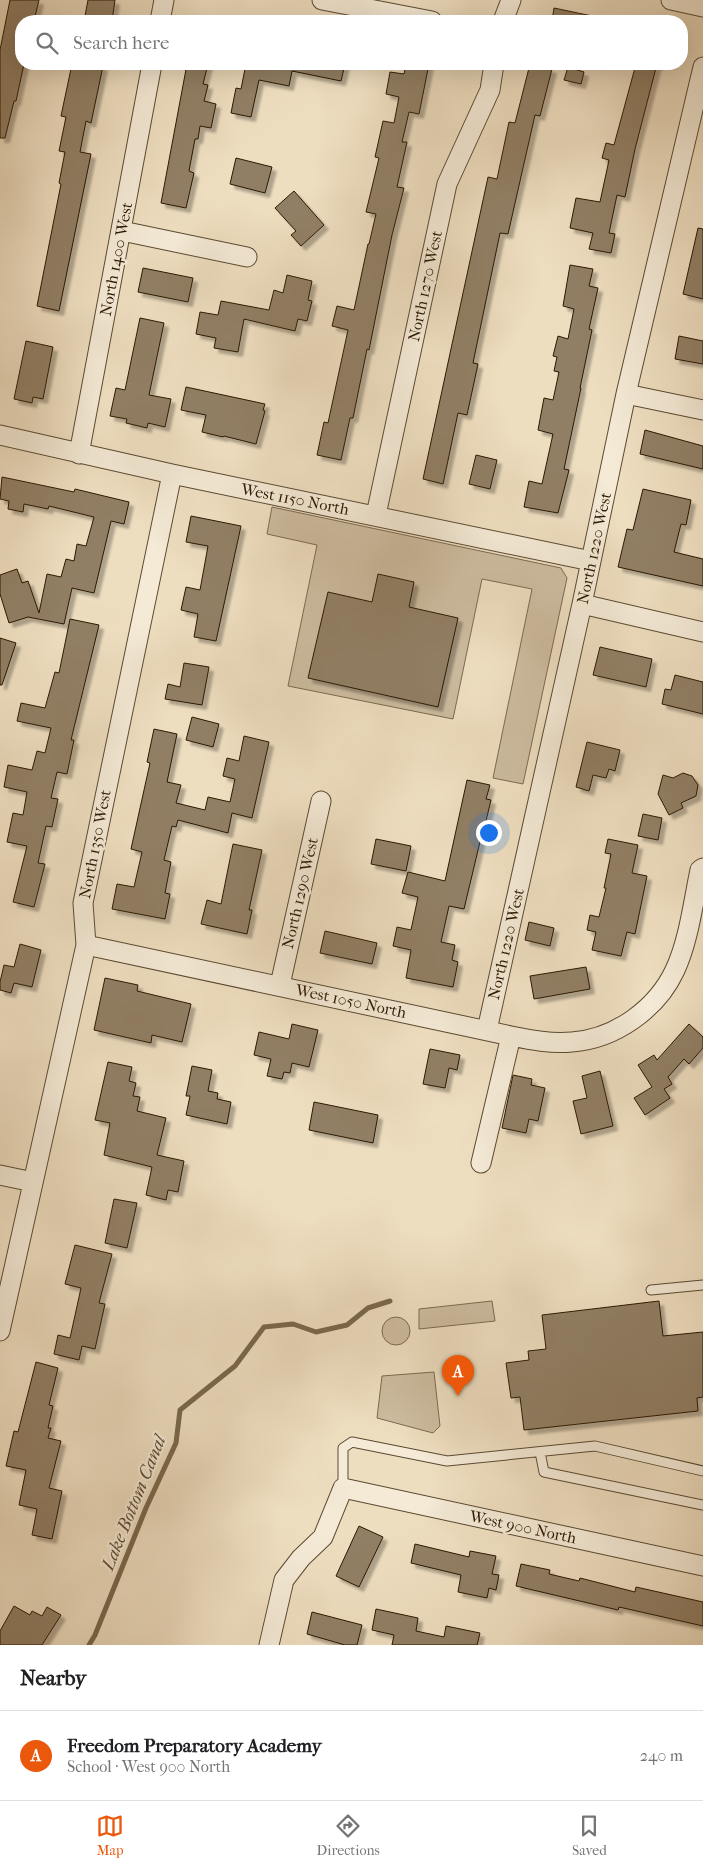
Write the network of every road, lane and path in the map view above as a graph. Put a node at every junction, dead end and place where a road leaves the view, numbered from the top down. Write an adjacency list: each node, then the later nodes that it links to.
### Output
1 (164, 0): 7 (street)
2 (322, 0): 5 (street)
3 (511, 0): 9 (street)
4 (671, 0): 6 (street)
5 (364, 4): 8 (street)
6 (703, 7)
7 (161, 15)
8 (408, 15)
9 (505, 15)
10 (703, 66): 13 (street, North 1220 West)
11 (151, 70): 14 (street, North 1400 West)
12 (493, 70): 21 (street, North 1270 West)
13 (698, 116): 16 (street, North 1220 West)
14 (122, 231): 15 (street); 19 (street, North 1400 West)
15 (247, 257)
16 (626, 394): 17 (street); 22 (street, North 1220 West)
17 (703, 410)
18 (0, 436): 19 (street, West 1150 North)
19 (79, 454): 20 (street, West 1150 North)
20 (172, 474): 21 (street, West 1150 North); 27 (street, North 1350 West)
21 (376, 515): 22 (street, West 1150 North)
22 (591, 561): 23 (street, North 1220 West)
23 (582, 604): 24 (street); 29 (street, North 1220 West)
24 (703, 632)
25 (321, 801): 28 (street, North 1290 West)
26 (703, 868): 30 (street, West 1050 North)
27 (86, 945): 28 (street, West 1050 North); 33 (street, North 1350 West)
28 (280, 985): 29 (street, West 1050 North)
29 (487, 1030): 30 (street, West 1050 North)
30 (511, 1036): 31 (street)
31 (482, 1163)
32 (0, 1175): 33 (street)
33 (33, 1182): 36 (street, North 1350 West)
34 (703, 1285): 35 (lane)
35 (651, 1290)
36 (0, 1331)
37 (540, 1452): 38 (lane); 39 (lane); 40 (lane)
38 (703, 1472)
39 (343, 1488): 41 (street, West 900 North); 42 (street)
40 (703, 1505)
41 (703, 1566)
42 (269, 1645)

